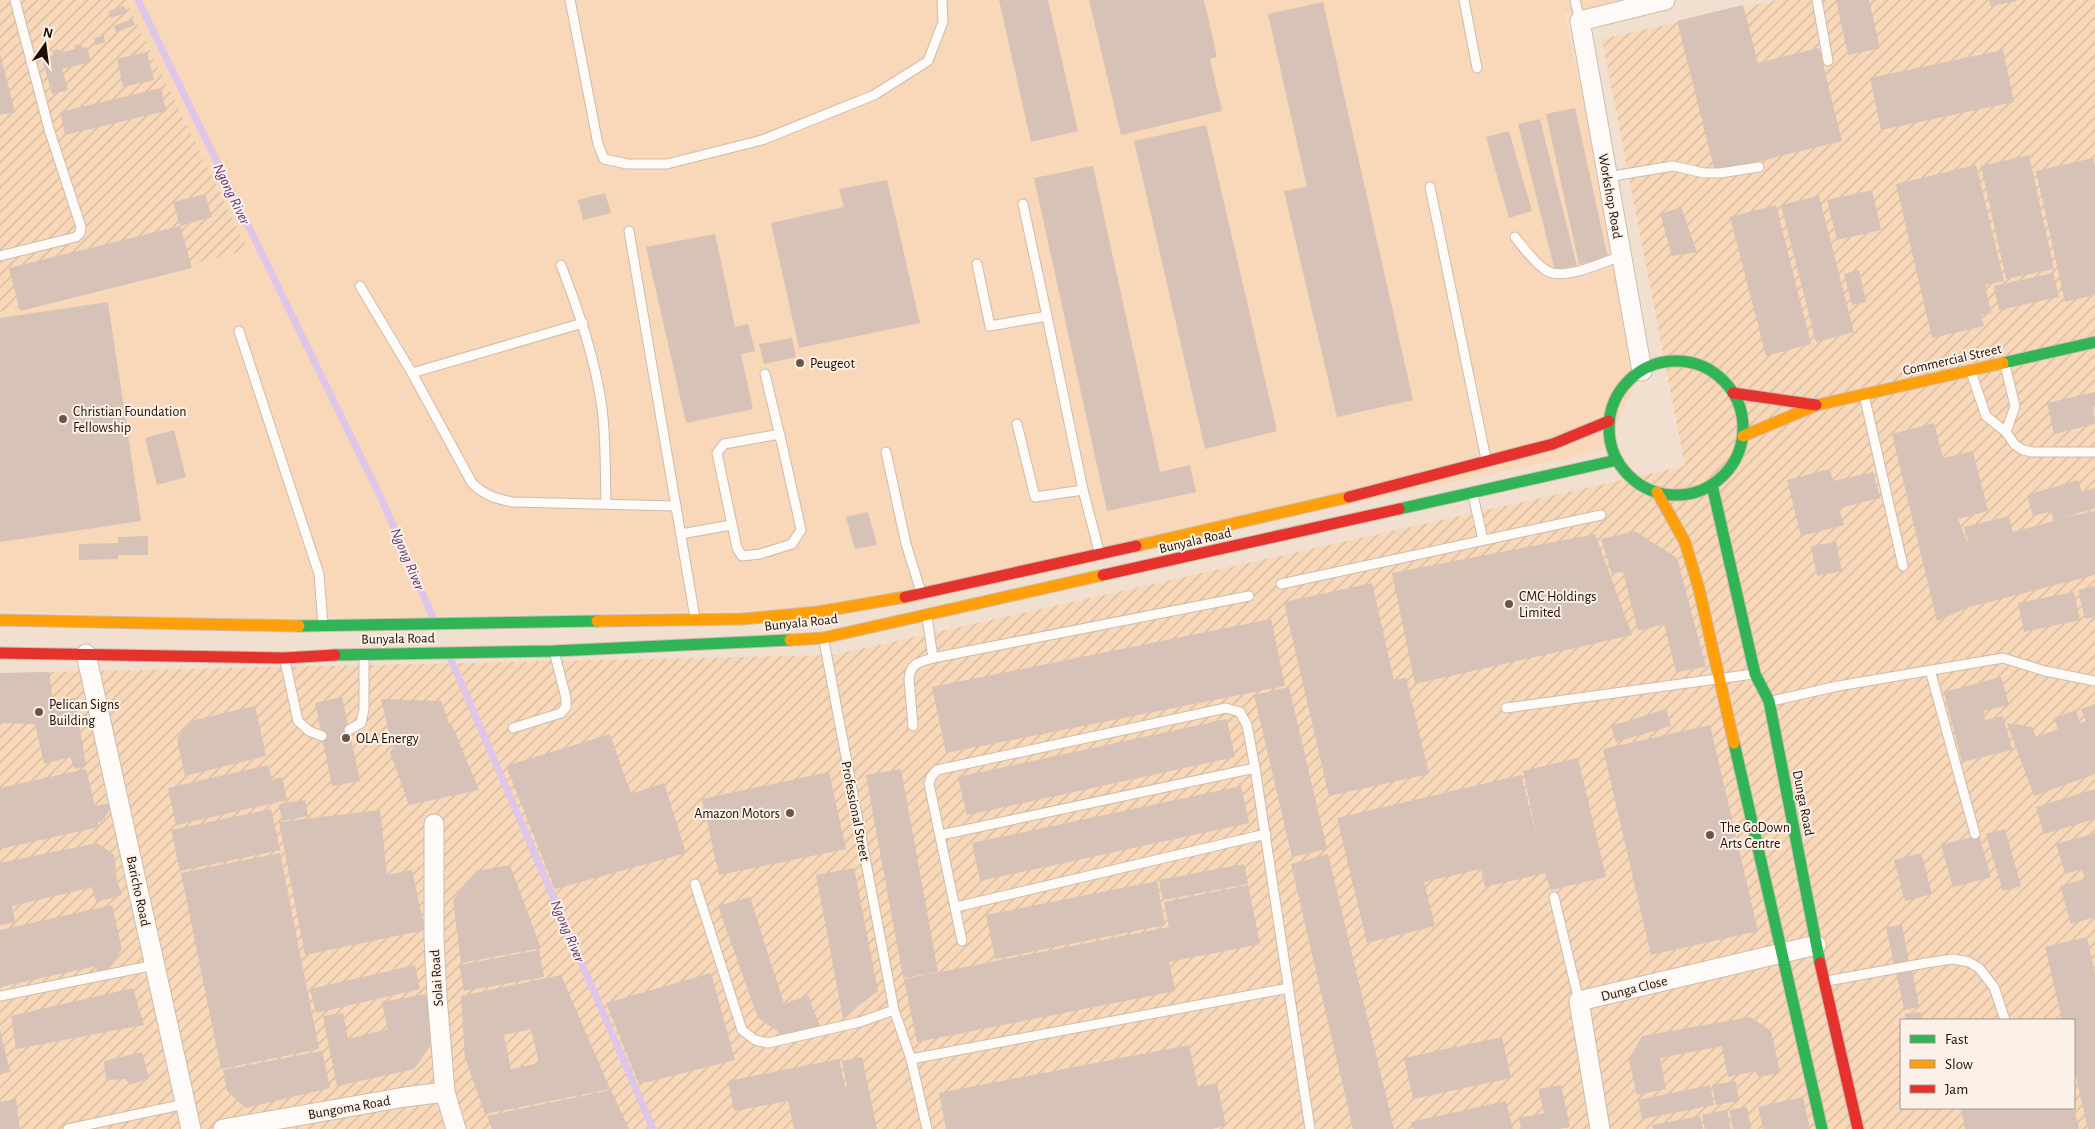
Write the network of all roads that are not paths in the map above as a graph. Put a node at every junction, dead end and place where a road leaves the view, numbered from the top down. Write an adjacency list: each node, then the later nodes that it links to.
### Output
1 (15, 0): 17 (lane)
2 (570, 0): 3 (lane)
3 (942, 0)
4 (1464, 0): 10 (lane)
5 (1575, 0): 8 (lane)
6 (1666, 0): 8 (street)
7 (1817, 0): 9 (lane)
8 (1580, 21): 12 (street, Workshop Road)
9 (1828, 61)
10 (1477, 68)
11 (1760, 167): 12 (lane)
12 (1607, 177): 18 (street, Workshop Road)
13 (1430, 187): 42 (lane)
14 (1023, 204): 22 (lane)
15 (629, 232): 48 (lane)
16 (1515, 237): 18 (lane)
17 (0, 256)
18 (1622, 256): 27 (street, Workshop Road)
19 (976, 264): 22 (lane)
20 (561, 265): 23 (lane)
21 (360, 286): 29 (lane)
22 (1047, 316): 44 (lane)
23 (583, 322): 29 (lane); 47 (lane)
24 (239, 331): 61 (lane)
25 (2095, 342): 26 (main road, Commercial Street)
26 (2005, 363): 28 (main road, Commercial Street); 36 (lane)
27 (1642, 370): 31 (main road); 34 (main road)
28 (1970, 370): 32 (main road, Commercial Street); 36 (lane)
29 (412, 372): 47 (lane)
30 (765, 374): 37 (lane)
31 (1733, 393): 33 (main road, Commercial Street); 38 (main road)
32 (1864, 395): 33 (main road, Commercial Street); 54 (lane)
33 (1817, 406): 38 (main road, Commercial Street)
34 (1609, 421): 41 (main road); 42 (main road, Bunyala Road)
35 (1016, 424): 44 (lane)
36 (2006, 432): 40 (lane)
37 (780, 434): 50 (lane); 50 (lane)
38 (1743, 436): 43 (main road)
39 (886, 452): 57 (lane)
40 (2095, 452)
41 (1617, 460): 45 (main road, Bunyala Road); 46 (main road)
42 (1487, 462): 53 (main road, Bunyala Road)
43 (1712, 485): 46 (main road); 69 (main road, Dunga Road)
44 (1082, 490): 53 (lane)
45 (1472, 492): 52 (lane); 53 (main road, Bunyala Road)
46 (1657, 492): 70 (main road)
47 (606, 503): 48 (lane)
48 (676, 506): 51 (lane)
49 (1601, 515): 52 (lane)
50 (731, 525): 51 (lane)
51 (681, 534): 59 (lane)
52 (1484, 540): 55 (lane)
53 (1102, 565): 57 (main road, Bunyala Road); 57 (main road, Bunyala Road)
54 (1903, 566)
55 (1281, 584)
56 (1249, 596): 67 (lane)
57 (924, 604): 60 (main road, Bunyala Road); 60 (main road, Bunyala Road); 67 (lane)
58 (0, 620): 61 (main road, Bunyala Road)
59 (696, 620): 60 (main road, Bunyala Road); 61 (main road, Bunyala Road)
60 (820, 625): 62 (main road, Bunyala Road); 94 (lane, Professional Street)
61 (324, 626)
62 (554, 651): 64 (main road, Bunyala Road); 75 (lane)
63 (0, 652): 65 (main road, Bunyala Road)
64 (364, 653): 66 (main road, Bunyala Road); 76 (lane)
65 (86, 654): 66 (main road, Bunyala Road); 89 (street, Baricho Road)
66 (284, 658): 77 (lane)
67 (933, 658): 74 (lane)
68 (1930, 670): 71 (lane); 72 (lane); 81 (lane)
69 (1755, 674): 70 (lane); 72 (main road, Dunga Road)
70 (1720, 680): 73 (lane); 88 (main road)
71 (2095, 681)
72 (1769, 702): 87 (main road, Dunga Road)
73 (1506, 708)
74 (913, 726)
75 (513, 728)
76 (349, 730)
77 (322, 736)
78 (1255, 768): 80 (lane); 82 (lane); 82 (lane)
79 (434, 824): 97 (street, Solai Road)
80 (1266, 834): 85 (lane); 91 (lane)
81 (1975, 834)
82 (941, 835): 85 (lane)
83 (695, 884): 94 (lane)
84 (1554, 897): 93 (lane)
85 (956, 907): 86 (lane)
86 (962, 941)
87 (1816, 945): 88 (street, Dunga Close); 90 (main road, Dunga Road)
88 (1782, 952): 93 (street, Dunga Close); 106 (main road)
89 (155, 965): 92 (lane); 98 (street, Baricho Road)
90 (1824, 981): 95 (lane); 107 (main road, Dunga Road)
91 (1289, 988): 96 (lane); 104 (lane)
92 (0, 996)
93 (1579, 1001): 105 (street)
94 (894, 1010): 96 (lane, Professional Street)
95 (2005, 1019)
96 (912, 1059): 103 (lane, Professional Street)
97 (445, 1092): 101 (street, Bungoma Road); 102 (street, Solai Road)
98 (185, 1104): 99 (lane); 100 (street, Baricho Road)
99 (68, 1129)
100 (192, 1129)
101 (223, 1129)
102 (456, 1129)
103 (927, 1129)
104 (1310, 1129)
105 (1600, 1129)
106 (1822, 1129)
107 (1858, 1129)

